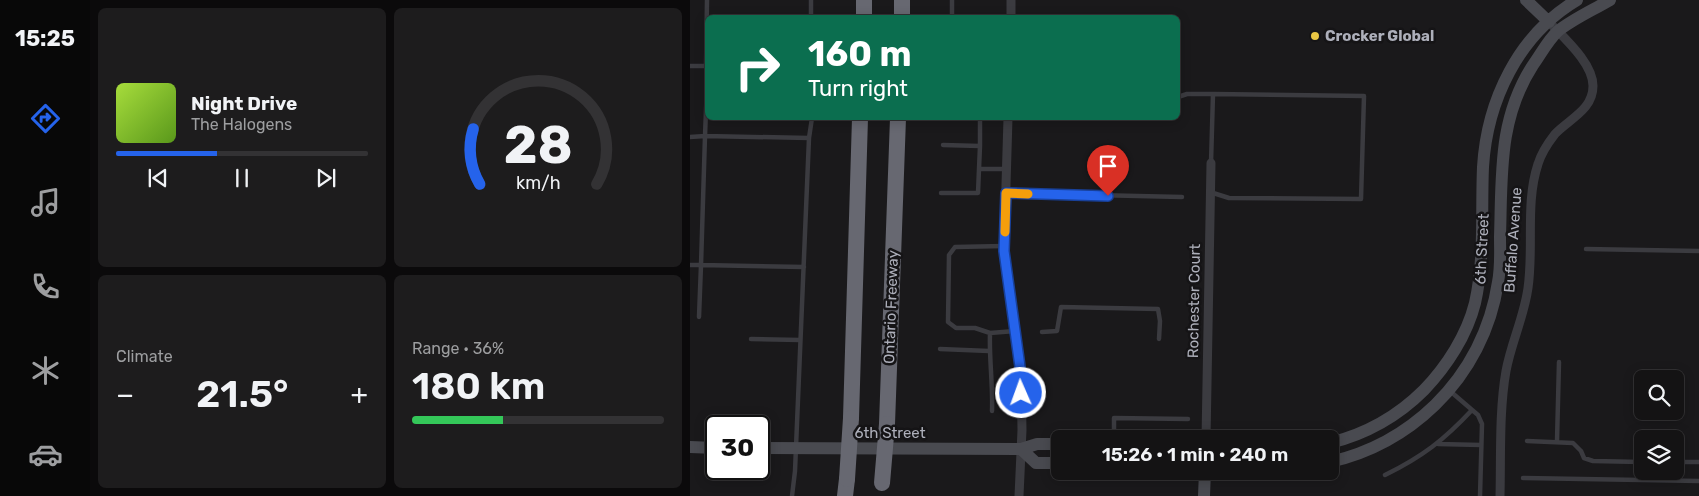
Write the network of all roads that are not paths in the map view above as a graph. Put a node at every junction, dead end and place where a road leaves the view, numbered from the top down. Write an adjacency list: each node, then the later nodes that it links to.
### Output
1 (707, 0): 10 (lane)
2 (811, 0): 11 (lane)
3 (864, 0): 12 (highway)
4 (902, 0): 13 (highway)
5 (952, 0): 14 (lane)
6 (1011, 0): 15 (street)
7 (1526, 0): 16 (main road, Buffalo Avenue)
8 (1577, 0): 16 (main road, 6th Street)
9 (1610, 0): 17 (main road, 6th Street)
10 (707, 15)
11 (811, 15)
12 (864, 15)
13 (902, 15)
14 (952, 15)
15 (1011, 15)
16 (1549, 22): 17 (street, Buffalo Avenue); 62 (main road, 6th Street)
17 (1558, 32): 56 (main road, 6th Street); 88 (street, Buffalo Avenue)
18 (690, 66): 19 (lane)
19 (705, 66)
20 (1213, 94): 21 (lane); 33 (lane); 36 (lane)
21 (1180, 96)
22 (706, 120): 29 (lane)
23 (812, 120): 30 (lane)
24 (860, 120): 84 (highway, bridge)
25 (898, 120): 82 (highway, Ontario Freeway, bridge)
26 (980, 120): 32 (lane)
27 (1008, 120): 35 (street)
28 (690, 136): 29 (lane)
29 (705, 136): 30 (lane); 44 (lane)
30 (809, 138): 45 (lane)
31 (943, 145): 32 (lane)
32 (980, 146): 34 (lane)
33 (1211, 163): 36 (street, Rochester Court)
34 (980, 169): 35 (lane); 37 (lane)
35 (1007, 170): 38 (street)
36 (1210, 192): 61 (street, Rochester Court)
37 (941, 193)
38 (1006, 193): 39 (lane); 40 (street)
39 (1182, 197)
40 (1005, 246): 47 (street); 48 (lane)
41 (1586, 249): 42 (lane)
42 (1699, 251)
43 (690, 265): 44 (lane)
44 (701, 265): 45 (lane); 46 (lane)
45 (804, 267): 52 (lane)
46 (700, 317)
47 (1015, 331): 48 (lane); 72 (street)
48 (990, 332): 54 (lane)
49 (1042, 332): 51 (lane)
50 (751, 339): 52 (lane)
51 (1159, 339)
52 (800, 340): 71 (lane)
53 (940, 349): 54 (lane)
54 (989, 351): 57 (lane)
55 (1559, 362): 64 (lane)
56 (1449, 391): 58 (lane); 73 (main road, 6th Street)
57 (992, 410)
58 (1472, 410): 66 (lane); 67 (lane)
59 (1188, 419): 60 (lane)
60 (1114, 430)
61 (1206, 430)
62 (1339, 440)
63 (1527, 441): 64 (lane)
64 (1557, 441): 74 (lane)
65 (1051, 444): 72 (main road, 6th Street)
66 (1438, 444): 67 (lane); 78 (lane)
67 (1481, 445): 87 (lane)
68 (690, 447): 69 (main road)
69 (705, 448)
70 (770, 448): 71 (main road, 6th Street)
71 (795, 448): 72 (main road, 6th Street); 83 (lane)
72 (1021, 449): 77 (main road); 85 (street)
73 (1339, 460)
74 (1634, 462)
75 (1684, 462): 76 (lane)
76 (1699, 462)
77 (1051, 463)
78 (1385, 475)
79 (1523, 478): 81 (lane)
80 (1204, 480): 86 (main road)
81 (1699, 481)
82 (882, 490)
83 (792, 496)
84 (845, 496)
85 (1019, 496)
86 (1204, 496)
87 (1480, 496)
88 (1500, 496)

